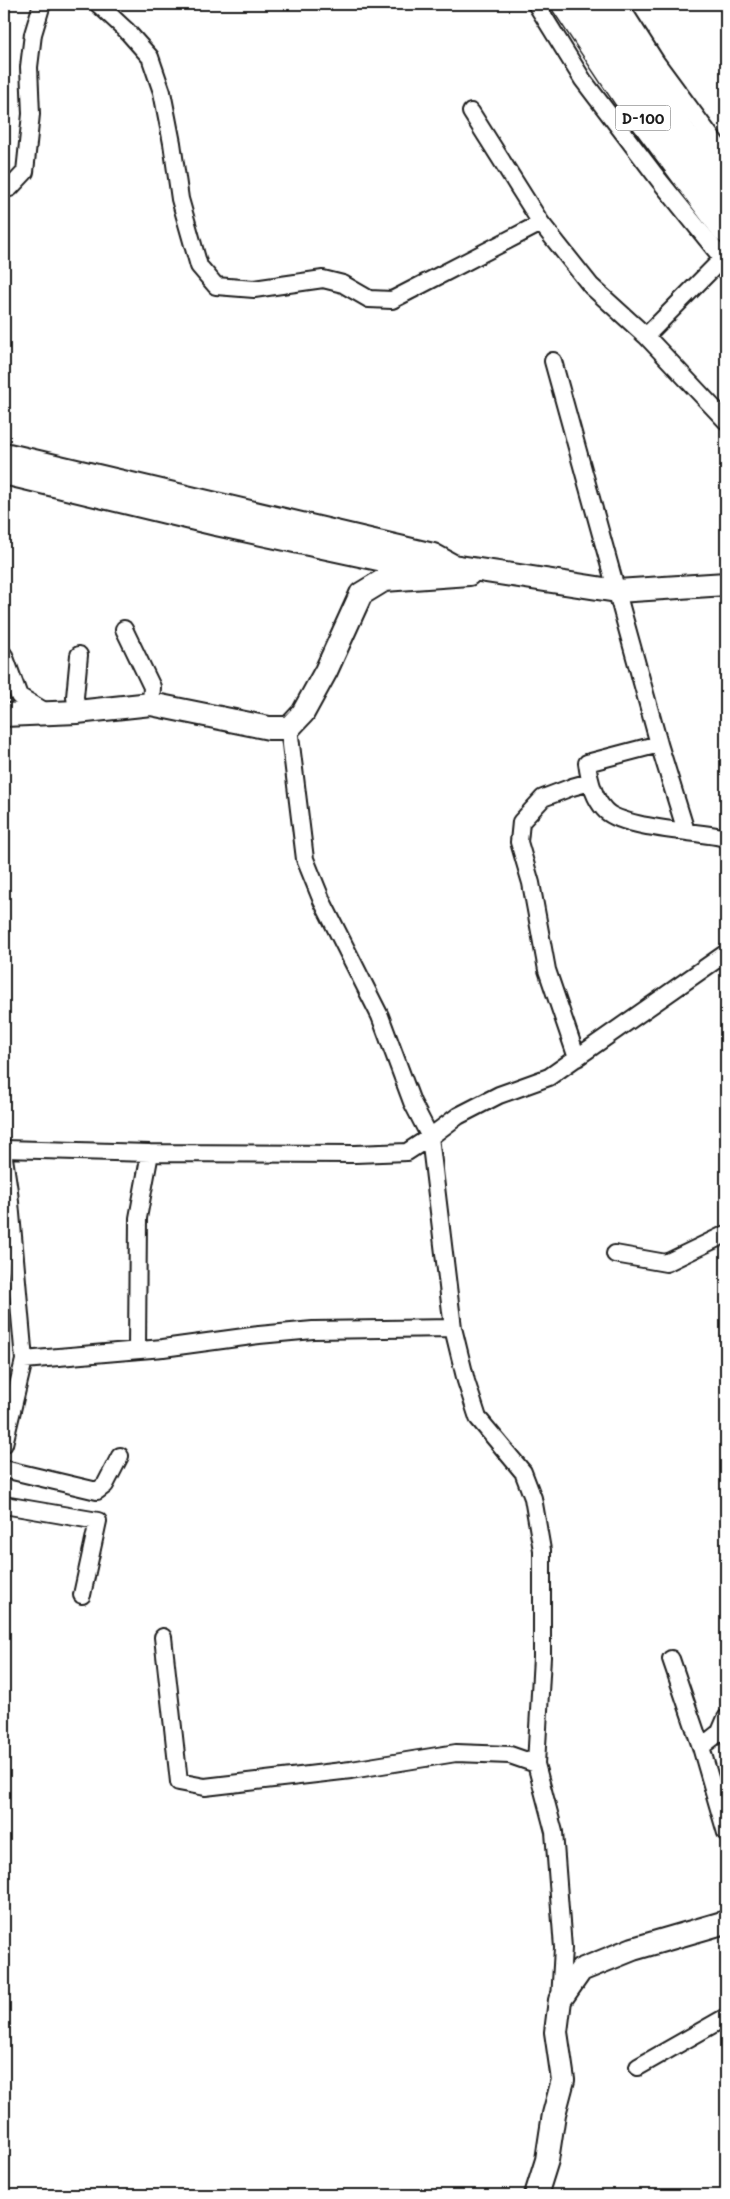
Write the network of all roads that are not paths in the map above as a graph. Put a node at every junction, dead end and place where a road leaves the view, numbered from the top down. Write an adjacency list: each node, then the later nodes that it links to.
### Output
1 (42, 4): 9 (street)
2 (98, 4): 11 (street)
3 (536, 4): 13 (street)
4 (566, 4): 12 (highway, D-100)
5 (595, 4): 10 (highway, D-100)
6 (619, 4): 8 (street)
7 (470, 112): 11 (street)
8 (726, 157)
9 (4, 189)
10 (726, 189)
11 (541, 223): 14 (street)
12 (726, 229)
13 (724, 261): 14 (street)
14 (646, 336): 16 (street)
15 (553, 361): 22 (street)
16 (726, 421)
17 (4, 454): 19 (main road)
18 (4, 473): 19 (main road)
19 (453, 566): 20 (main road)
20 (493, 573): 22 (main road); 30 (main road)
21 (726, 584): 22 (main road)
22 (616, 591): 31 (street)
23 (124, 629): 26 (street)
24 (4, 655): 28 (street)
25 (79, 655): 27 (street)
26 (151, 704): 27 (main road); 30 (main road)
27 (77, 712): 28 (main road)
28 (42, 714): 29 (main road)
29 (4, 715)
30 (289, 728): 37 (street)
31 (659, 744): 32 (street); 33 (street)
32 (590, 782): 33 (street); 36 (street)
33 (686, 832): 34 (street)
34 (726, 838)
35 (726, 953): 36 (street)
36 (577, 1058): 37 (street)
37 (430, 1137): 39 (street); 43 (street)
38 (4, 1149): 39 (street)
39 (150, 1153): 44 (street)
40 (4, 1158): 45 (street)
41 (726, 1234): 42 (street)
42 (615, 1254)
43 (454, 1328): 44 (street); 55 (street)
44 (137, 1350): 45 (street)
45 (24, 1360): 46 (street)
46 (4, 1444)
47 (120, 1456): 48 (street)
48 (4, 1469)
49 (4, 1505): 50 (street)
50 (82, 1595)
51 (163, 1637): 55 (street)
52 (671, 1659): 54 (street)
53 (726, 1718): 54 (street)
54 (700, 1747): 56 (street)
55 (536, 1764): 58 (street)
56 (726, 1833)
57 (726, 1922): 58 (main road)
58 (560, 2000): 61 (main road)
59 (726, 2017): 60 (street)
60 (638, 2067)
61 (536, 2195)

